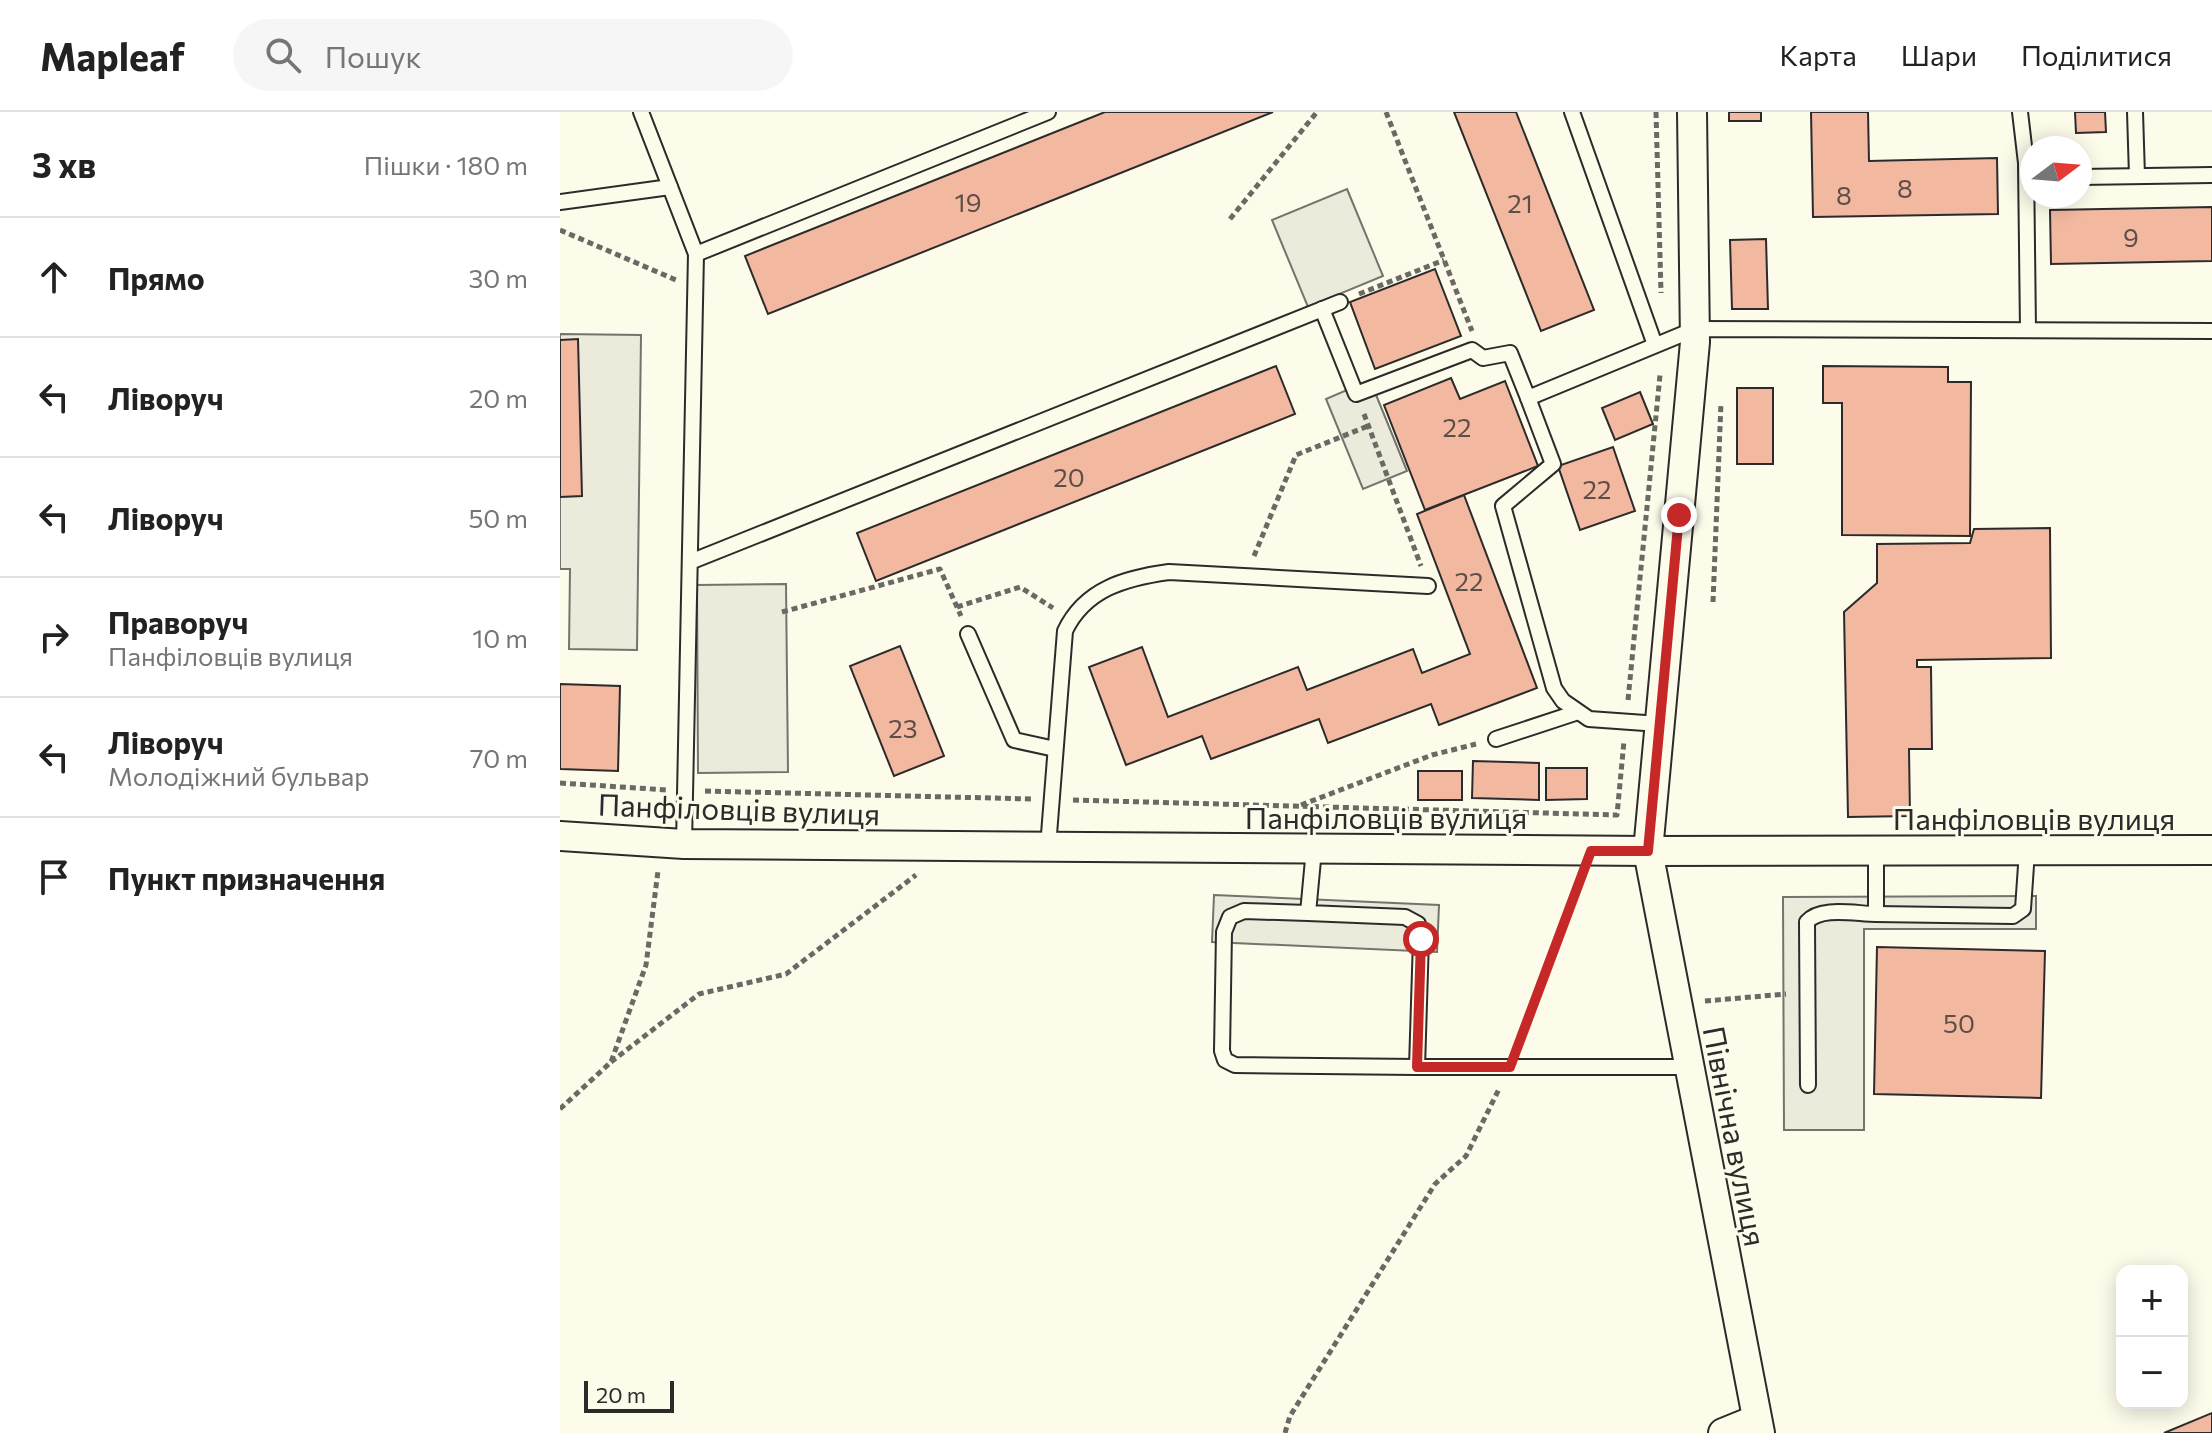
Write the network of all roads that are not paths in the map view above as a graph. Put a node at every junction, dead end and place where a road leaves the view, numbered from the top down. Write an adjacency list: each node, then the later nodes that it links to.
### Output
1 (641, 112): 11 (lane)
2 (1048, 112): 14 (lane)
3 (1572, 112): 20 (lane)
4 (1692, 112): 17 (street, Північна вулиця)
5 (2020, 112): 7 (lane)
6 (2135, 112): 9 (lane)
7 (2023, 136)
8 (2212, 175): 9 (lane)
9 (2137, 176): 10 (lane)
10 (2092, 177)
11 (670, 187): 12 (lane); 14 (lane)
12 (560, 202)
13 (2029, 208): 18 (lane)
14 (696, 254): 22 (lane)
15 (1340, 302): 16 (lane)
16 (1322, 309): 21 (lane); 22 (lane)
17 (1695, 329): 18 (lane); 20 (lane); 26 (street, Північна вулиця)
18 (2028, 330): 19 (lane)
19 (2212, 331)
20 (1659, 344): 21 (lane)
21 (1528, 398): 25 (lane)
22 (690, 562): 30 (lane)
23 (1428, 586): 28 (lane)
24 (968, 634): 28 (lane)
25 (1575, 713): 26 (lane); 27 (lane)
26 (1659, 724): 34 (street, Північна вулиця)
27 (1496, 739)
28 (1055, 749): 31 (lane)
29 (560, 836): 30 (street, Панфіловців вулиця)
30 (673, 843): 31 (street, Панфіловців вулиця)
31 (1048, 847): 32 (street, Панфіловців вулиця)
32 (1314, 849): 34 (street, Панфіловців вулиця); 37 (lane)
33 (2212, 850): 36 (street, Панфіловців вулиця)
34 (1648, 851): 35 (street, Панфіловців вулиця); 40 (street, Північна вулиця)
35 (1876, 851): 36 (street, Панфіловців вулиця); 38 (lane)
36 (2027, 851): 38 (lane)
37 (1308, 913): 39 (lane); 39 (lane)
38 (1876, 914): 41 (lane)
39 (1417, 1067): 40 (lane)
40 (1688, 1067): 42 (street, Північна вулиця)
41 (1808, 1085)
42 (1757, 1426): 43 (street)
43 (1723, 1433)

